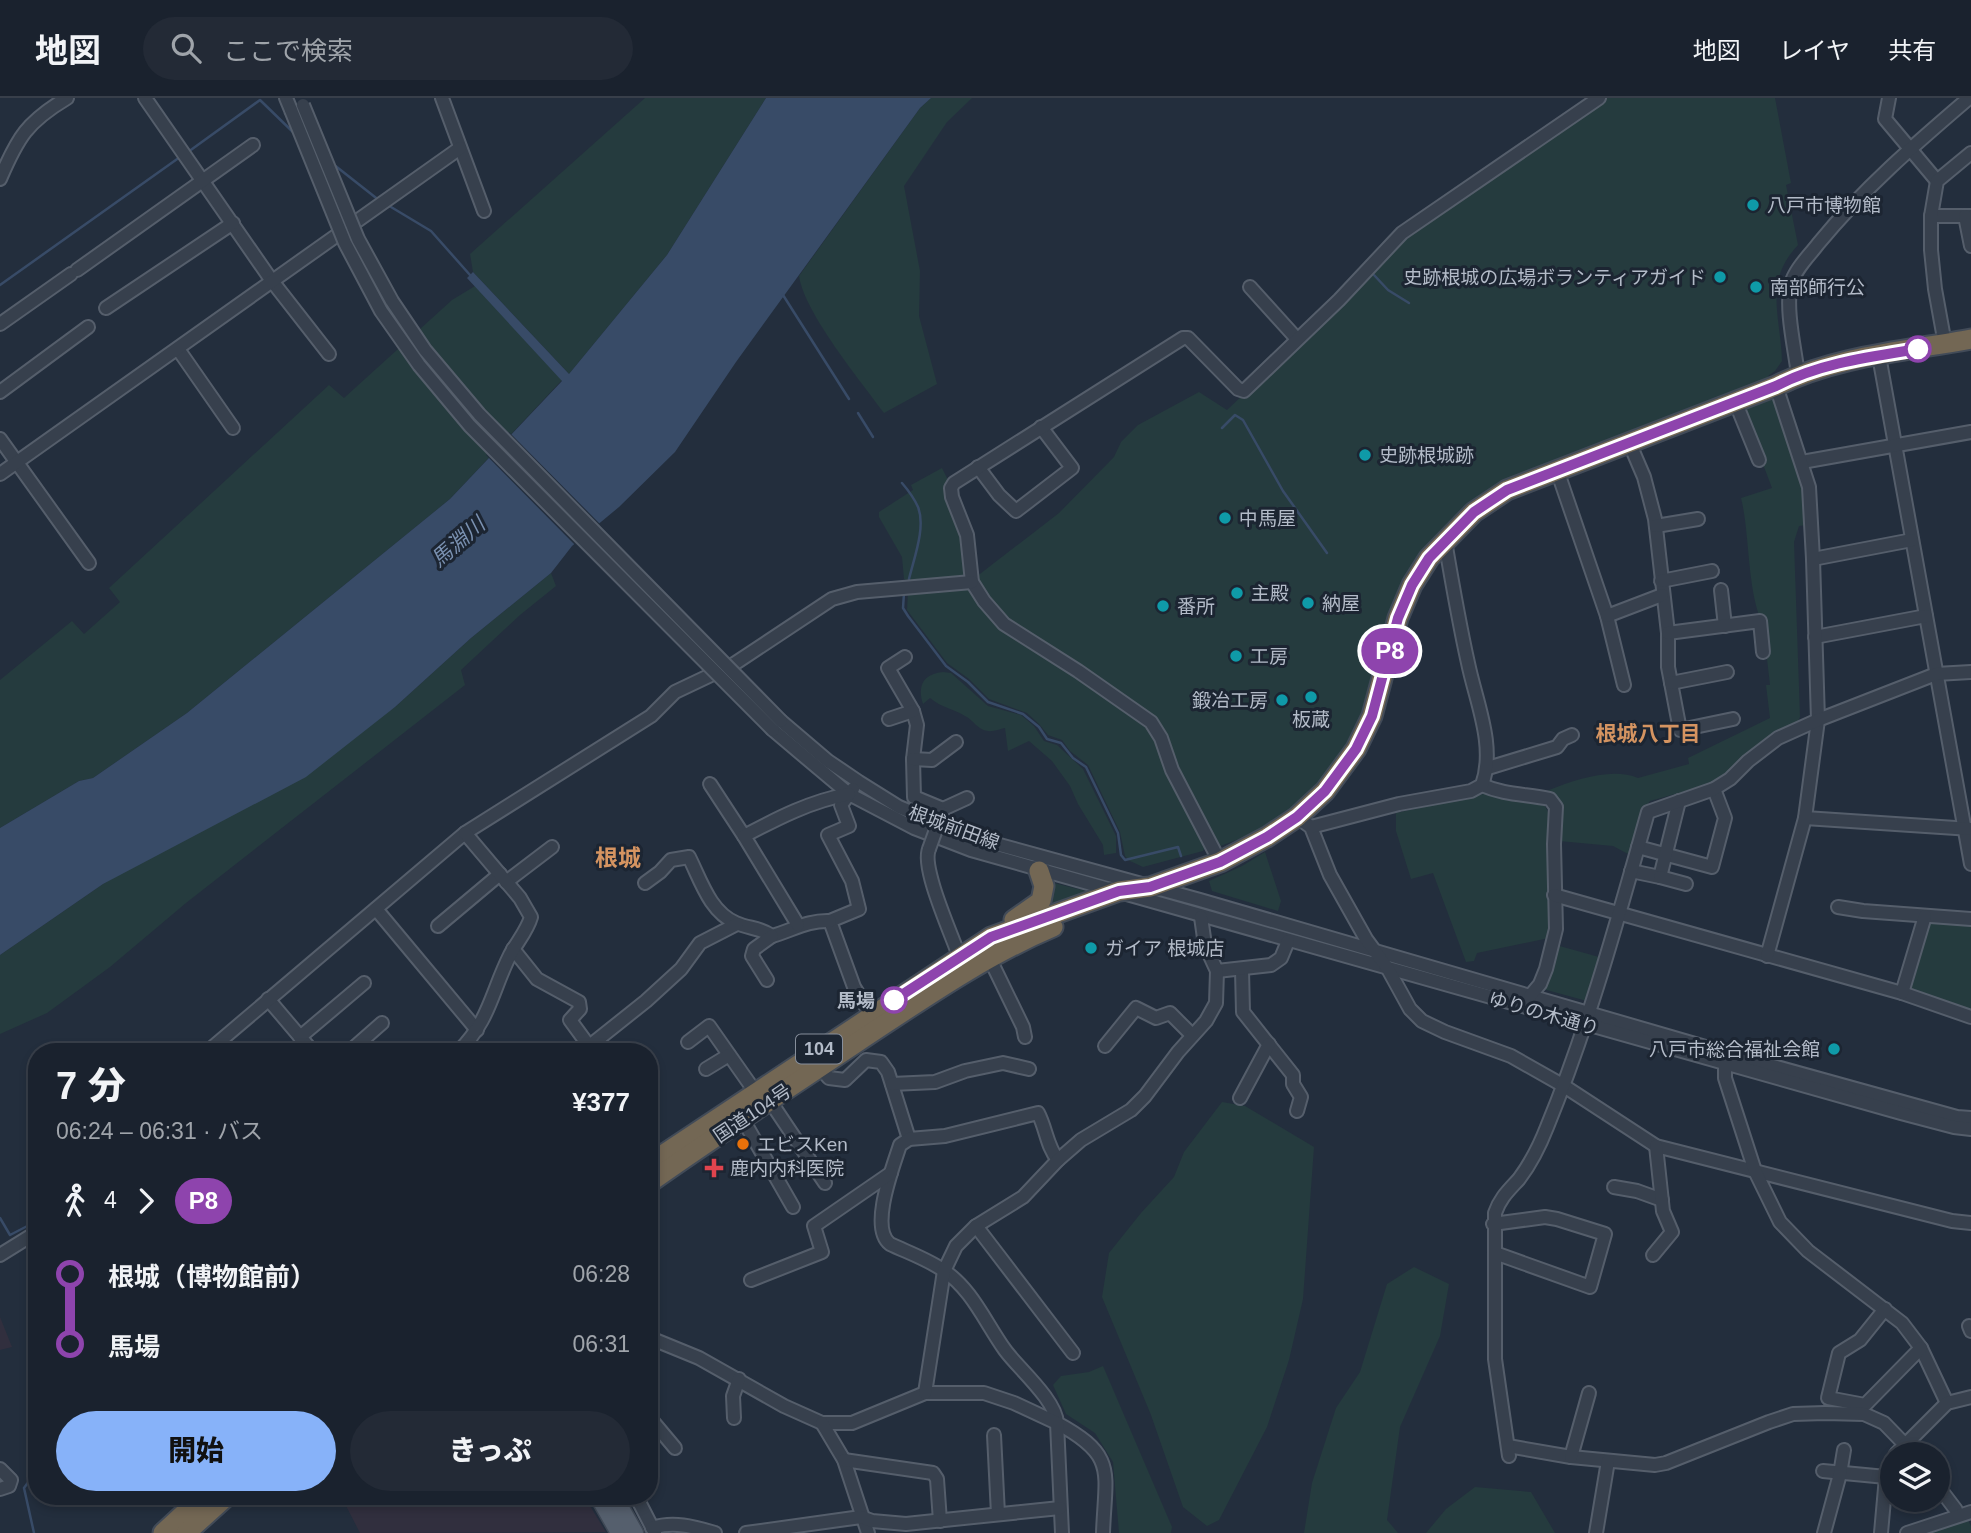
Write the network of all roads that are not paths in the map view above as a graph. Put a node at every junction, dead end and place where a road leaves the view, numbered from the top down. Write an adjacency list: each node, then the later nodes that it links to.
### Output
1 (67, 98): 12 (street)
2 (145, 98): 13 (street)
3 (442, 98): 9 (street)
4 (1599, 98): 25 (street)
5 (1889, 98): 10 (street)
6 (1969, 98): 10 (street)
7 (295, 103): 74 (street, bridge)
8 (253, 145): 13 (street)
9 (460, 148): 15 (street); 20 (street)
10 (1909, 148): 14 (street); 31 (street)
11 (1971, 153): 14 (street)
12 (0, 178)
13 (203, 180): 18 (street); 23 (street)
14 (1937, 181): 16 (street)
15 (484, 211)
16 (1931, 216): 17 (street); 27 (street)
17 (1968, 216): 19 (street)
18 (233, 223): 20 (street); 22 (street)
19 (1971, 246)
20 (272, 281): 28 (street); 29 (street)
21 (1250, 287): 25 (street)
22 (106, 308)
23 (0, 324)
24 (88, 327): 33 (street)
25 (1297, 339): 35 (street)
26 (1971, 339): 27 (highway, 国道104号 / 104)
27 (1945, 344): 30 (highway, 国道104号 / 104)
28 (178, 349): 36 (street); 43 (street)
29 (328, 354)
30 (1879, 356): 31 (highway, 国道104号 / 104); 40 (street)
31 (1798, 375): 32 (highway, 国道104号 / 104)
32 (1776, 386): 34 (highway, 国道104号 / 104); 42 (street)
33 (0, 392)
34 (1735, 401): 39 (highway, 国道104号 / 104); 41 (street)
35 (1041, 427): 44 (street); 44 (street)
36 (233, 428)
37 (1971, 432): 40 (street)
38 (0, 439): 43 (street)
39 (1629, 442): 45 (highway, 国道104号 / 104); 48 (street)
40 (1895, 444): 42 (street); 49 (street)
41 (1759, 460)
42 (1802, 462): 51 (street)
43 (16, 463): 46 (street); 52 (street)
44 (978, 467): 55 (street)
45 (1557, 470): 50 (highway, 国道104号 / 104); 58 (street)
46 (0, 474)
47 (1698, 519): 48 (street)
48 (1656, 526): 54 (street)
49 (1912, 540): 51 (street); 59 (street)
50 (1445, 541): 78 (street); 88 (highway, 国道104号 / 104)
51 (1813, 559): 62 (street)
52 (89, 563)
53 (1712, 571): 54 (street)
54 (1661, 581): 57 (street)
55 (972, 582): 90 (street); 95 (street)
56 (1721, 590): 60 (street)
57 (1662, 595): 58 (street); 61 (street)
58 (1607, 616): 69 (street)
59 (1926, 616): 62 (street); 67 (street)
60 (1725, 626): 61 (street); 63 (street)
61 (1668, 633): 68 (street)
62 (1815, 638): 73 (street)
63 (1763, 652)
64 (905, 657): 70 (street)
65 (1727, 672): 68 (street)
66 (1971, 672): 67 (street)
67 (1936, 674): 73 (street); 89 (street)
68 (1671, 683): 72 (street)
69 (1624, 685)
70 (914, 711): 71 (street); 77 (street)
71 (889, 719)
72 (1733, 719)
73 (1818, 720): 82 (street); 87 (street)
74 (777, 725): 79 (street, 根城前田線); 83 (street, 根城前田線)
75 (1572, 735): 78 (street)
76 (956, 742): 77 (street)
77 (913, 759): 86 (street)
78 (1488, 768): 81 (street)
79 (859, 782): 83 (street); 103 (street, 根城前田線)
80 (710, 784): 91 (street)
81 (1482, 785): 88 (street); 104 (street)
82 (1714, 789): 85 (street); 94 (street)
83 (849, 794): 91 (street); 97 (street, 根城前田線); 111 (street)
84 (967, 799): 86 (street)
85 (1679, 801): 93 (street); 94 (street)
86 (943, 811): 120 (street, bridge)
87 (1805, 818): 89 (street); 121 (street)
88 (1304, 822): 95 (highway, 国道104号 / 104); 119 (street)
89 (1968, 828): 96 (street)
90 (465, 833): 100 (street); 106 (street)
91 (744, 836): 113 (street)
92 (552, 847): 100 (street)
93 (1638, 847): 94 (street); 98 (street)
94 (1665, 855): 99 (street)
95 (1220, 862): 103 (highway, 国道104号 / 104)
96 (1971, 864)
97 (1039, 871): 103 (street, 根城前田線); 117 (highway)
98 (1631, 871): 99 (street); 107 (street)
99 (1660, 877): 102 (street)
100 (503, 878): 114 (street); 118 (street)
101 (645, 883): 112 (street)
102 (1686, 884)
103 (1135, 891): 109 (street, ゆりの木通り); 117 (highway, 国道104号 / 104); 119 (street, ゆりの木通り)
104 (1555, 895): 107 (street); 128 (street)
105 (1838, 907): 108 (street)
106 (376, 909): 129 (street); 134 (street)
107 (1620, 914): 121 (street); 132 (street)
108 (1925, 916): 110 (street); 127 (street)
109 (1201, 917): 116 (street, ゆりの木通り); 124 (street)
110 (1971, 919)
111 (830, 921): 113 (street); 130 (street)
112 (737, 924): 115 (street); 144 (street)
113 (798, 925): 115 (street)
114 (438, 926)
115 (772, 936): 125 (street)
116 (1289, 941): 122 (street, ゆりの木通り); 123 (street)
117 (990, 947): 120 (highway, 国道104号 / 104); 137 (street); 149 (highway, 国道104号 / 104)
118 (513, 949): 134 (street); 143 (street)
119 (1375, 953): 122 (street); 128 (street, ゆりの木通り)
120 (960, 956): 130 (highway, 国道104号 / 104)
121 (1767, 956): 127 (street)
122 (1388, 969): 132 (street, ゆりの木通り); 153 (street)
123 (1242, 970): 124 (street); 145 (street)
124 (1217, 971): 135 (street)
125 (767, 980)
126 (364, 983): 136 (street)
127 (1902, 993): 131 (street)
128 (1530, 996): 132 (street, ゆりの木通り)
129 (268, 999): 136 (street); 139 (street)
130 (872, 1014): 149 (highway, 国道104号 / 104)
131 (1971, 1017)
132 (1588, 1019): 148 (street, ゆりの木通り); 153 (street)
133 (382, 1023): 141 (street)
134 (477, 1030): 142 (street)
135 (1192, 1035): 146 (street); 163 (street)
136 (300, 1037): 140 (street)
137 (1025, 1037)
138 (688, 1042): 147 (street)
139 (217, 1043)
140 (305, 1043)
141 (359, 1043)
142 (466, 1043)
143 (582, 1043)
144 (593, 1043)
145 (1269, 1044): 155 (street); 156 (street)
146 (1105, 1046)
147 (729, 1055): 150 (street); 154 (street)
148 (1724, 1058): 158 (street, ゆりの木通り); 159 (street, ゆりの木通り); 164 (street)
149 (815, 1061): 152 (street); 154 (highway, 国道104号 / 104)
150 (706, 1069)
151 (1029, 1069): 152 (street)
152 (892, 1084): 160 (street)
153 (1564, 1086): 161 (street); 172 (street)
154 (763, 1097): 157 (highway, 国道104号 / 104); 162 (highway, 国道104号 / 104); 167 (street)
155 (1240, 1098)
156 (1297, 1111)
157 (742, 1118): 166 (highway, 国道104号 / 104); 170 (street)
158 (1971, 1118)
159 (1971, 1129)
160 (909, 1139): 163 (street); 165 (street)
161 (1656, 1146): 164 (street); 169 (street)
162 (658, 1159)
163 (1058, 1160): 173 (street)
164 (1755, 1171): 171 (street); 180 (street)
165 (891, 1173): 178 (street); 179 (street)
166 (658, 1177)
167 (825, 1183)
168 (1614, 1186): 169 (street)
169 (1662, 1200): 177 (street)
170 (793, 1207)
171 (1971, 1223)
172 (1493, 1224): 175 (street); 175 (street)
173 (976, 1226): 178 (street); 183 (street)
174 (28, 1238): 176 (street)
175 (1494, 1253): 198 (street)
176 (0, 1255)
177 (1653, 1255)
178 (944, 1270): 185 (street); 191 (street)
179 (751, 1280)
180 (1885, 1309): 182 (street); 182 (street)
181 (658, 1342): 184 (street)
182 (1921, 1348): 188 (street)
183 (1073, 1353)
184 (739, 1379): 189 (street); 190 (street)
185 (925, 1393): 190 (street); 191 (street)
186 (1589, 1393): 198 (street)
187 (1971, 1397): 188 (street)
188 (1947, 1404): 195 (street)
189 (734, 1418)
190 (822, 1423): 199 (street)
191 (1057, 1423): 212 (street); 231 (street)
192 (658, 1428): 196 (street)
193 (994, 1435): 216 (street)
194 (1903, 1442): 200 (street)
195 (1916, 1442)
196 (675, 1448)
197 (1844, 1450): 203 (street)
198 (1571, 1457): 200 (street)
199 (844, 1460): 217 (street); 219 (street)
200 (1608, 1461): 232 (street)
201 (0, 1469): 205 (street)
202 (1824, 1471): 203 (street)
203 (1840, 1474): 204 (street); 233 (street)
204 (1880, 1477)
205 (0, 1489)
206 (1950, 1502): 213 (street)
207 (193, 1505): 222 (highway)
208 (217, 1505): 223 (highway)
209 (603, 1505): 224 (main road)
210 (619, 1505): 225 (main road)
211 (641, 1505): 220 (street)
212 (1060, 1508): 216 (street); 230 (street)
213 (1956, 1510)
214 (1883, 1512): 234 (street)
215 (1971, 1512): 235 (street)
216 (998, 1514): 218 (street)
217 (861, 1517): 219 (street); 221 (street); 228 (street)
218 (962, 1519): 219 (street); 229 (street)
219 (940, 1521)
220 (654, 1530): 226 (street)
221 (771, 1532): 227 (street)
222 (163, 1533)
223 (186, 1533)
224 (619, 1533)
225 (635, 1533)
226 (715, 1533)
227 (747, 1533)
228 (868, 1533)
229 (964, 1533)
230 (1062, 1533)
231 (1103, 1533)
232 (1595, 1533)
233 (1824, 1533)
234 (1881, 1533)
235 (1907, 1533)

